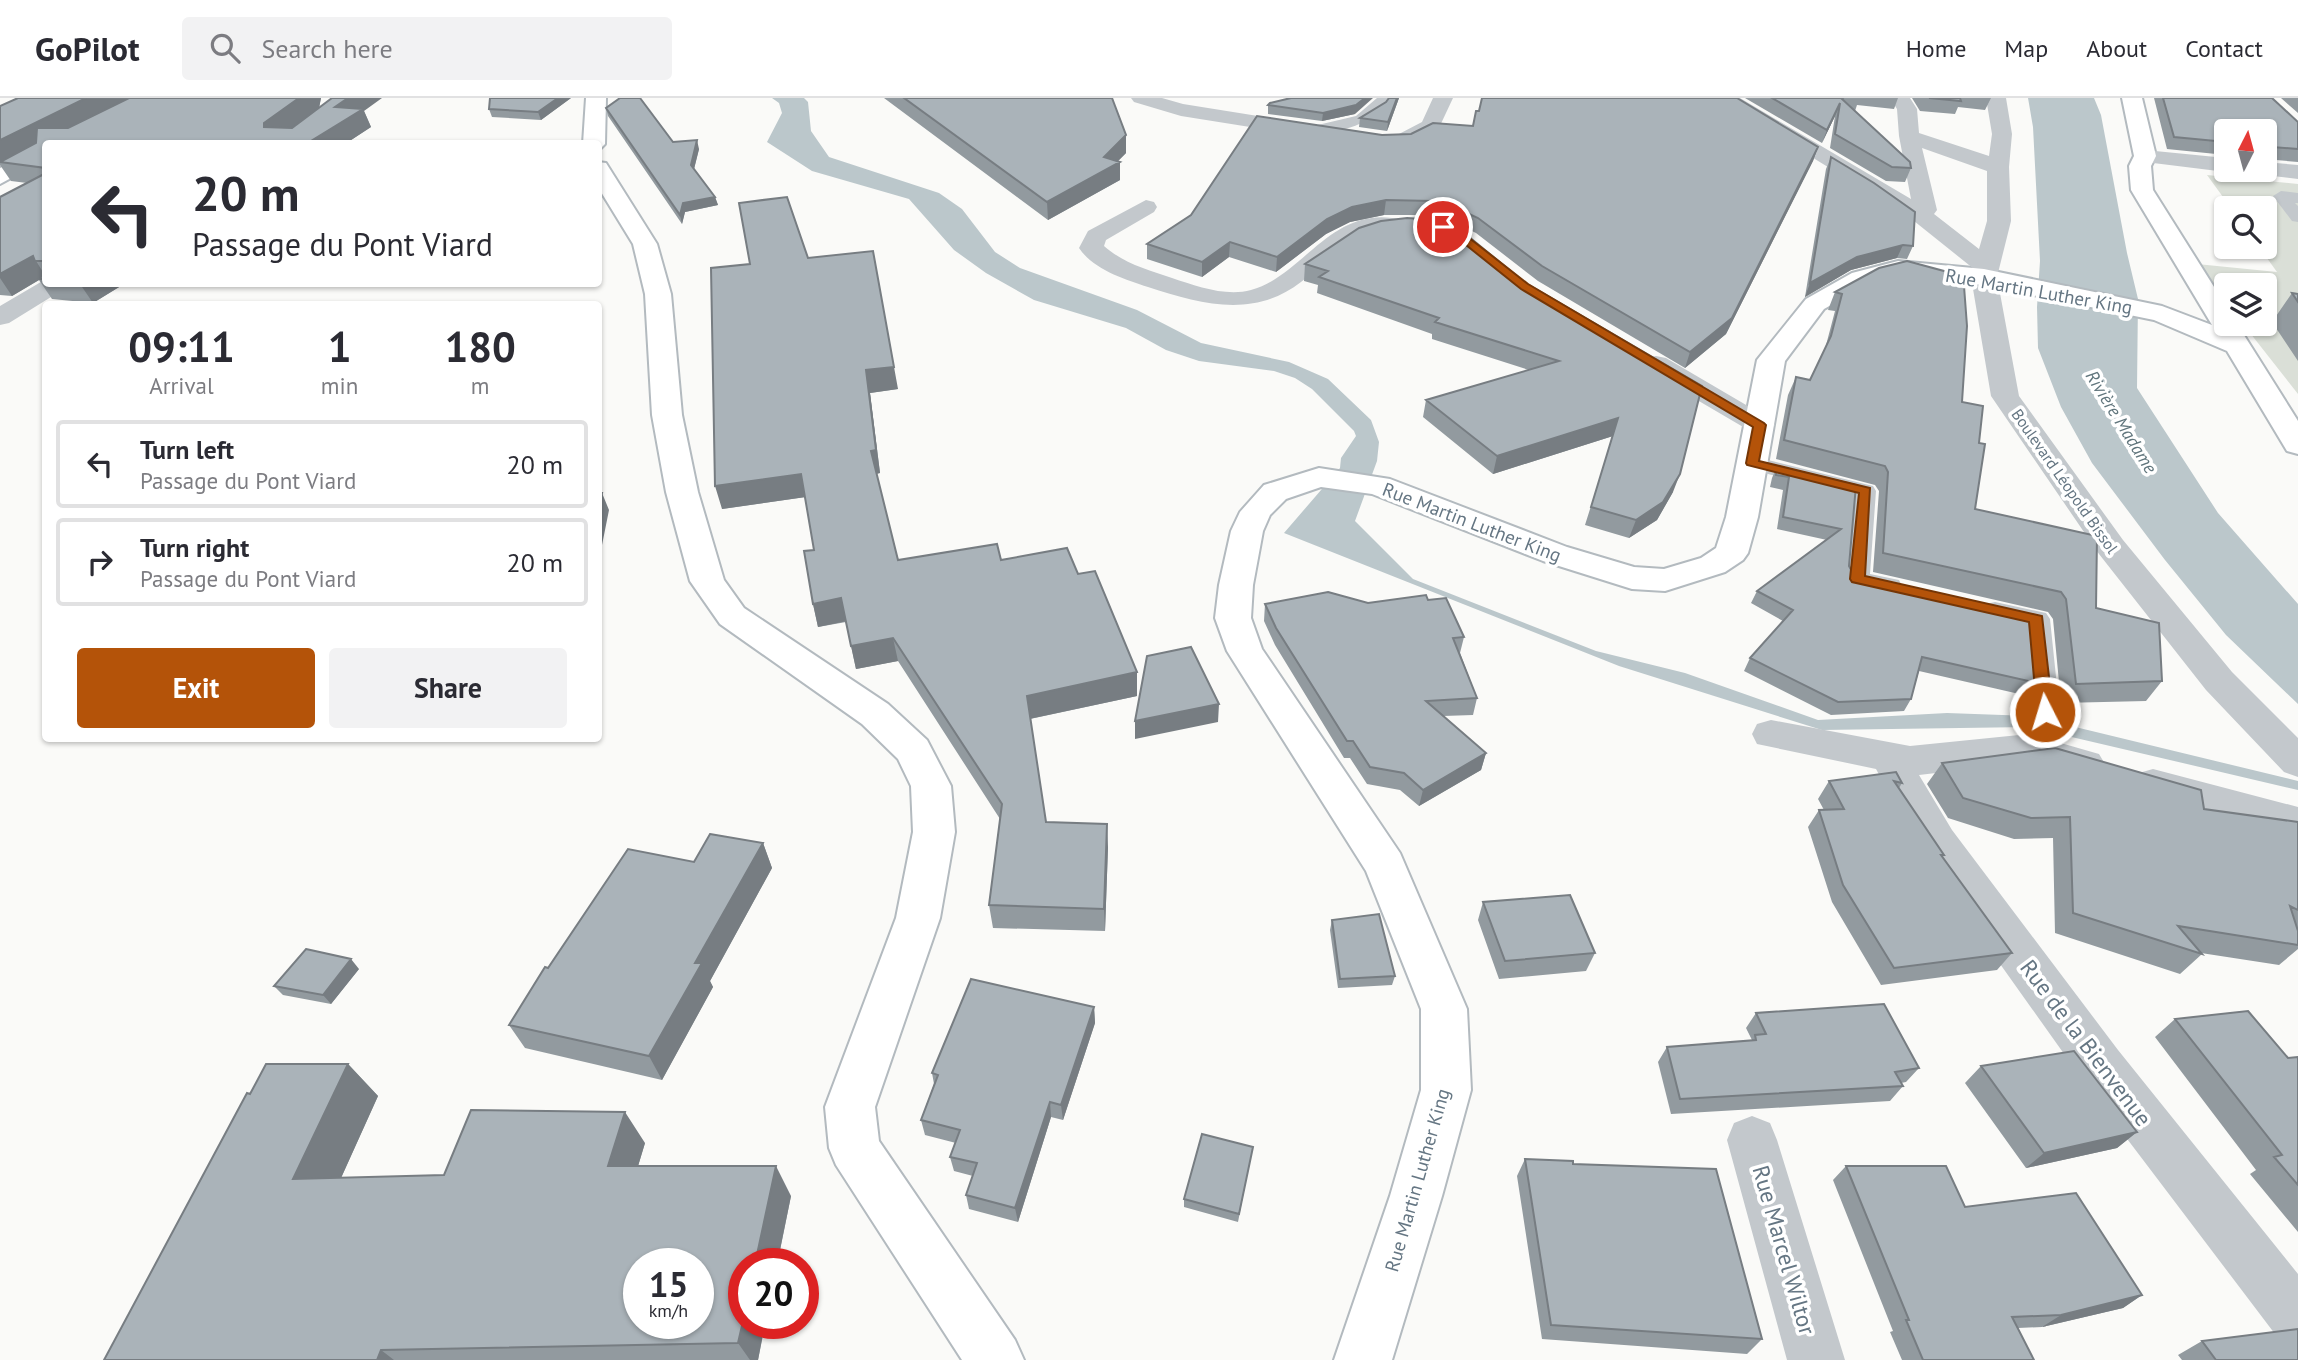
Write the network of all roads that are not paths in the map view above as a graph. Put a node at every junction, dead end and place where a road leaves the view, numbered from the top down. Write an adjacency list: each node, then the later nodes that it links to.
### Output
1 (598, 98): 11 (main road)
2 (1141, 98): 9 (street)
3 (1384, 98): 9 (lane)
4 (1443, 98): 9 (street)
5 (1726, 98): 22 (street)
6 (1900, 98): 10 (street)
7 (1996, 98): 15 (street, Boulevard Léopold Bissol)
8 (2132, 98): 13 (main road)
9 (1310, 131)
10 (1909, 136): 15 (street); 22 (street)
11 (594, 140)
12 (42, 152): 19 (main road)
13 (2145, 156): 14 (street); 28 (main road)
14 (2214, 163)
15 (1998, 167): 24 (street, Boulevard Léopold Bissol)
16 (2277, 170): 17 (street)
17 (2298, 172)
18 (602, 174): 47 (main road)
19 (0, 177)
20 (2298, 198): 23 (lane)
21 (1146, 207): 25 (street)
22 (1921, 215): 24 (street); 26 (street)
23 (2298, 217)
24 (1999, 221): 26 (street, Boulevard Léopold Bissol)
25 (1415, 226)
26 (1994, 275): 30 (main road, Rue Martin Luther King); 35 (main road, Rue Martin Luther King); 43 (street, Boulevard Léopold Bissol)
27 (50, 287): 31 (street)
28 (2214, 305)
29 (2214, 307): 30 (main road, Rue Martin Luther King)
30 (2162, 314): 33 (main road, Rue Martin Luther King)
31 (0, 317)
32 (2232, 336): 33 (main road)
33 (2239, 347): 36 (main road)
34 (1630, 349): 35 (street)
35 (1759, 425): 37 (main road, Rue Martin Luther King)
36 (2298, 445)
37 (1752, 463): 38 (lane); 48 (main road, Rue Martin Luther King)
38 (1909, 590)
39 (1973, 605): 41 (lane)
40 (1771, 733): 42 (street)
41 (2048, 734): 42 (street); 44 (street)
42 (1889, 757): 46 (street, Rue de la Bienvenue)
43 (2293, 758)
44 (2298, 823)
45 (1752, 1140): 49 (street, Rue Marcel Wiltor)
46 (2298, 1318)
47 (995, 1360)
48 (1363, 1360)
49 (1816, 1360)

